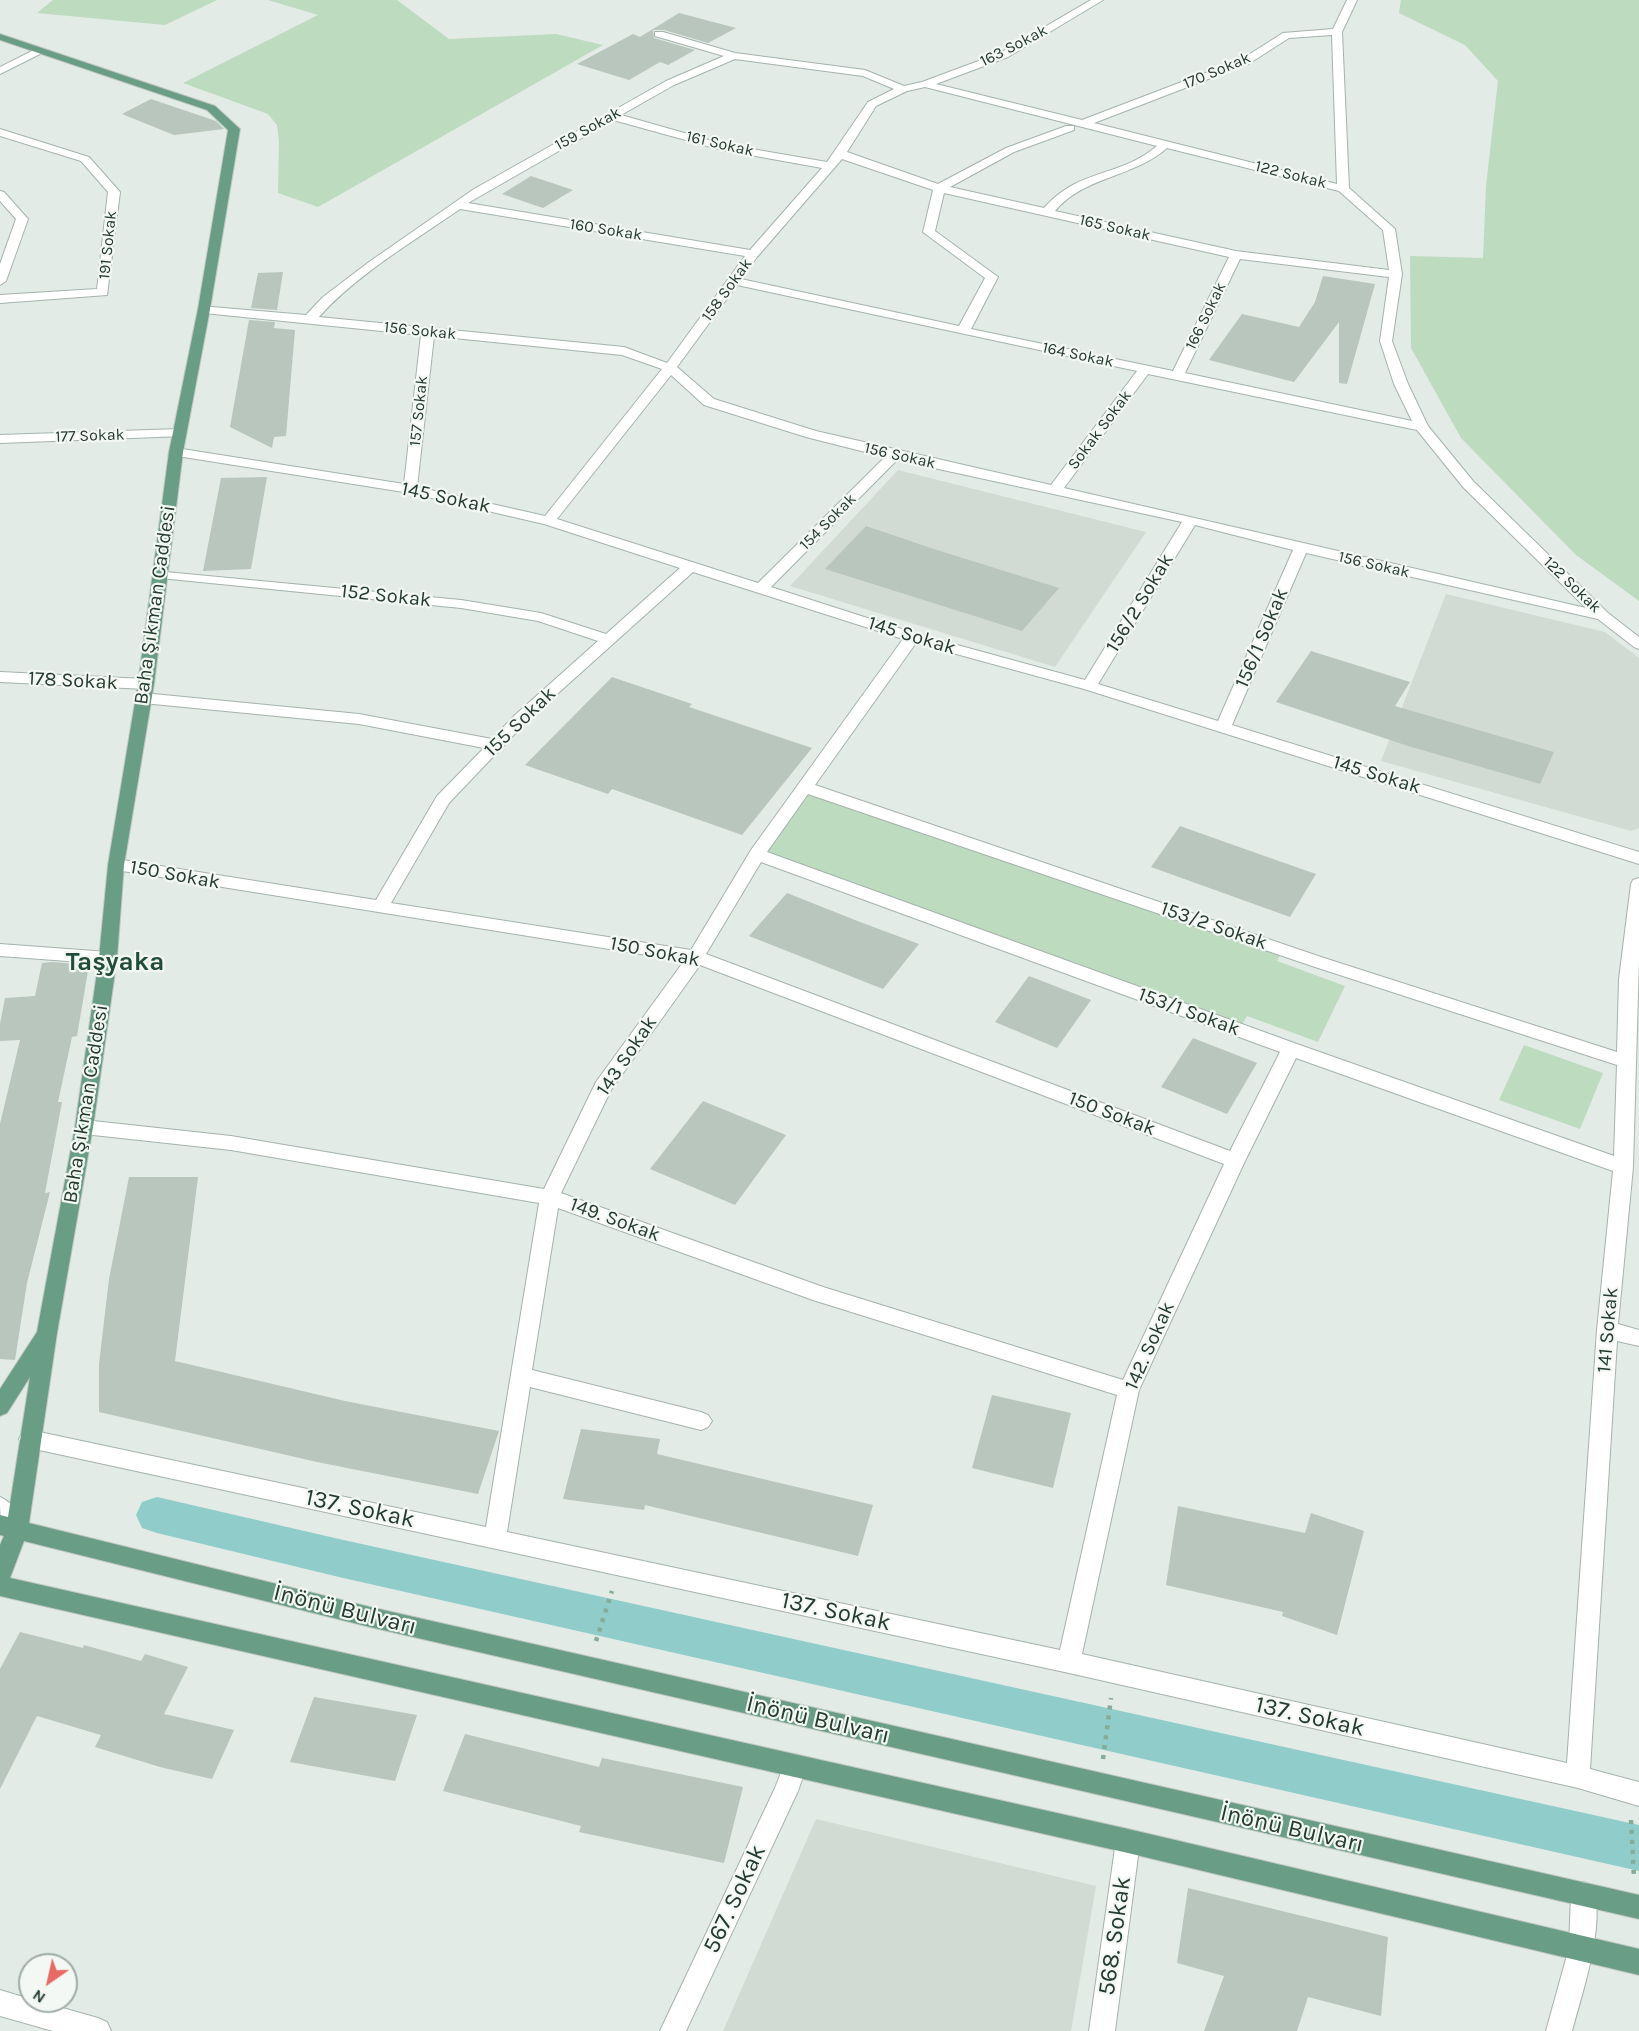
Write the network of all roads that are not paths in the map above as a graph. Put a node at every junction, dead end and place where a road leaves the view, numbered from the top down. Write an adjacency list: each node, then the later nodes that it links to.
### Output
1 (1098, 0): 9 (street, 163 Sokak)
2 (1352, 0): 3 (street)
3 (1337, 32): 12 (street, 170 Sokak); 19 (street)
4 (659, 34): 7 (street)
5 (0, 37): 6 (main road, Baha Şıkman Caddesi)
6 (38, 51): 8 (street); 29 (main road, Baha Şıkman Caddesi)
7 (734, 56): 10 (street); 11 (street, 159 Sokak)
8 (0, 72)
9 (925, 84): 10 (street, 158 Sokak); 12 (street, 122 Sokak)
10 (903, 89): 16 (street, 158 Sokak)
11 (612, 116): 17 (street, 161 Sokak); 21 (street, 159 Sokak)
12 (1085, 123): 15 (street, 122 Sokak)
13 (1070, 128): 18 (street)
14 (0, 132): 28 (street, 191 Sokak)
15 (1166, 143): 19 (street, 122 Sokak); 22 (street)
16 (840, 154): 17 (street, 158 Sokak); 18 (street, 165 Sokak)
17 (830, 166): 23 (street, 158 Sokak)
18 (939, 188): 22 (street, 165 Sokak); 31 (street)
19 (1343, 189): 25 (street, 122 Sokak)
20 (0, 194): 26 (street)
21 (459, 206): 23 (street, 160 Sokak); 30 (street, 159 Sokak)
22 (1047, 212): 24 (street, 165 Sokak)
23 (753, 254): 27 (street, 158 Sokak)
24 (1236, 255): 25 (street, 165 Sokak); 35 (street, 166 Sokak)
25 (1396, 274): 36 (street, 122 Sokak)
26 (0, 281)
27 (735, 281): 31 (street, 164 Sokak); 33 (street, 158 Sokak)
28 (0, 299)
29 (204, 309): 30 (street, 156 Sokak); 37 (main road, Baha Şıkman Caddesi)
30 (310, 319): 32 (street, 156 Sokak)
31 (963, 331): 34 (street, 164 Sokak)
32 (428, 332): 33 (street, 156 Sokak); 41 (street, 157 Sokak)
33 (670, 368): 40 (street, 156 Sokak); 44 (street, 158 Sokak)
34 (1145, 369): 35 (street, 164 Sokak); 42 (street, Sokak Sokak)
35 (1177, 376): 36 (street, 164 Sokak)
36 (1422, 427): 49 (street, 122 Sokak)
37 (179, 433): 38 (street, 177 Sokak); 39 (main road, Baha Şıkman Caddesi)
38 (0, 439)
39 (176, 452): 41 (street, 145 Sokak); 47 (main road, Baha Şıkman Caddesi)
40 (894, 455): 42 (street, 156 Sokak); 48 (street, 154 Sokak)
41 (411, 489): 44 (street, 145 Sokak)
42 (1055, 490): 43 (street, 156 Sokak)
43 (1191, 520): 45 (street, 156 Sokak); 54 (street, 156/2 Sokak)
44 (548, 521): 46 (street, 145 Sokak)
45 (1301, 548): 49 (street, 156 Sokak); 56 (street, 156/1 Sokak)
46 (692, 565): 48 (street, 145 Sokak); 51 (street, 155 Sokak)
47 (160, 574): 51 (street, 152 Sokak); 55 (main road, Baha Şıkman Caddesi)
48 (762, 589): 50 (street, 145 Sokak)
49 (1603, 616): 52 (street, 122 Sokak)
50 (912, 637): 54 (street, 145 Sokak); 58 (street, 143 Sokak)
51 (608, 640): 57 (street, 155 Sokak)
52 (1639, 644)
53 (0, 677): 55 (street, 178 Sokak)
54 (1089, 686): 56 (street, 145 Sokak)
55 (144, 691): 57 (street, 178 Sokak); 61 (main road, Baha Şıkman Caddesi)
56 (1223, 727): 60 (street, 145 Sokak)
57 (495, 745): 63 (street, 155 Sokak)
58 (804, 787): 59 (street, 143 Sokak); 68 (street, 153/2 Sokak)
59 (757, 854): 65 (street, 143 Sokak); 67 (street, 153/1 Sokak)
60 (1639, 858)
61 (116, 865): 63 (street, 150 Sokak); 66 (main road, Baha Şıkman Caddesi)
62 (1639, 884): 68 (street, 141 Sokak)
63 (381, 906): 65 (street, 150 Sokak)
64 (0, 950): 66 (street)
65 (696, 957): 70 (street, 150 Sokak); 72 (street, 143 Sokak)
66 (108, 958): 69 (main road, Baha Şıkman Caddesi)
67 (1291, 1049): 70 (street, 142. Sokak); 71 (street, 153/1 Sokak)
68 (1624, 1061): 71 (street, 141 Sokak)
69 (84, 1127): 72 (street, 149. Sokak); 74 (main road, Baha Şıkman Caddesi)
70 (1235, 1161): 77 (street, 142. Sokak)
71 (1623, 1167): 73 (street, 141 Sokak)
72 (550, 1197): 76 (street, 143 Sokak); 77 (street, 149. Sokak)
73 (1607, 1330): 75 (street); 88 (street, 141 Sokak)
74 (46, 1333): 78 (main road, Baha Şıkman Caddesi); 80 (main road, Baha Şıkman Caddesi)
75 (1639, 1338)
76 (521, 1376): 79 (street); 83 (street, 143 Sokak)
77 (1129, 1390): 86 (street, 142. Sokak)
78 (0, 1407)
79 (700, 1421)
80 (30, 1439): 82 (main road, Baha Şıkman Caddesi); 83 (street, 137. Sokak)
81 (0, 1507): 82 (street)
82 (8, 1527): 84 (main road, Baha Şıkman Caddesi); 91 (main road, İnönü Bulvarı)
83 (495, 1538): 86 (street, 137. Sokak)
84 (0, 1576)
85 (0, 1586): 87 (main road)
86 (1069, 1662): 88 (street, 137. Sokak)
87 (795, 1765): 90 (main road); 97 (street, 567. Sokak)
88 (1578, 1777): 89 (street, 137. Sokak)
89 (1635, 1801)
90 (1128, 1841): 93 (main road); 98 (street, 568. Sokak)
91 (1582, 1894): 92 (main road, İnönü Bulvarı); 93 (street)
92 (1639, 1907)
93 (1582, 1948): 94 (main road); 99 (street)
94 (1639, 1962)
95 (0, 2003): 96 (street)
96 (98, 2031)
97 (673, 2031)
98 (1102, 2031)
99 (1559, 2031)

